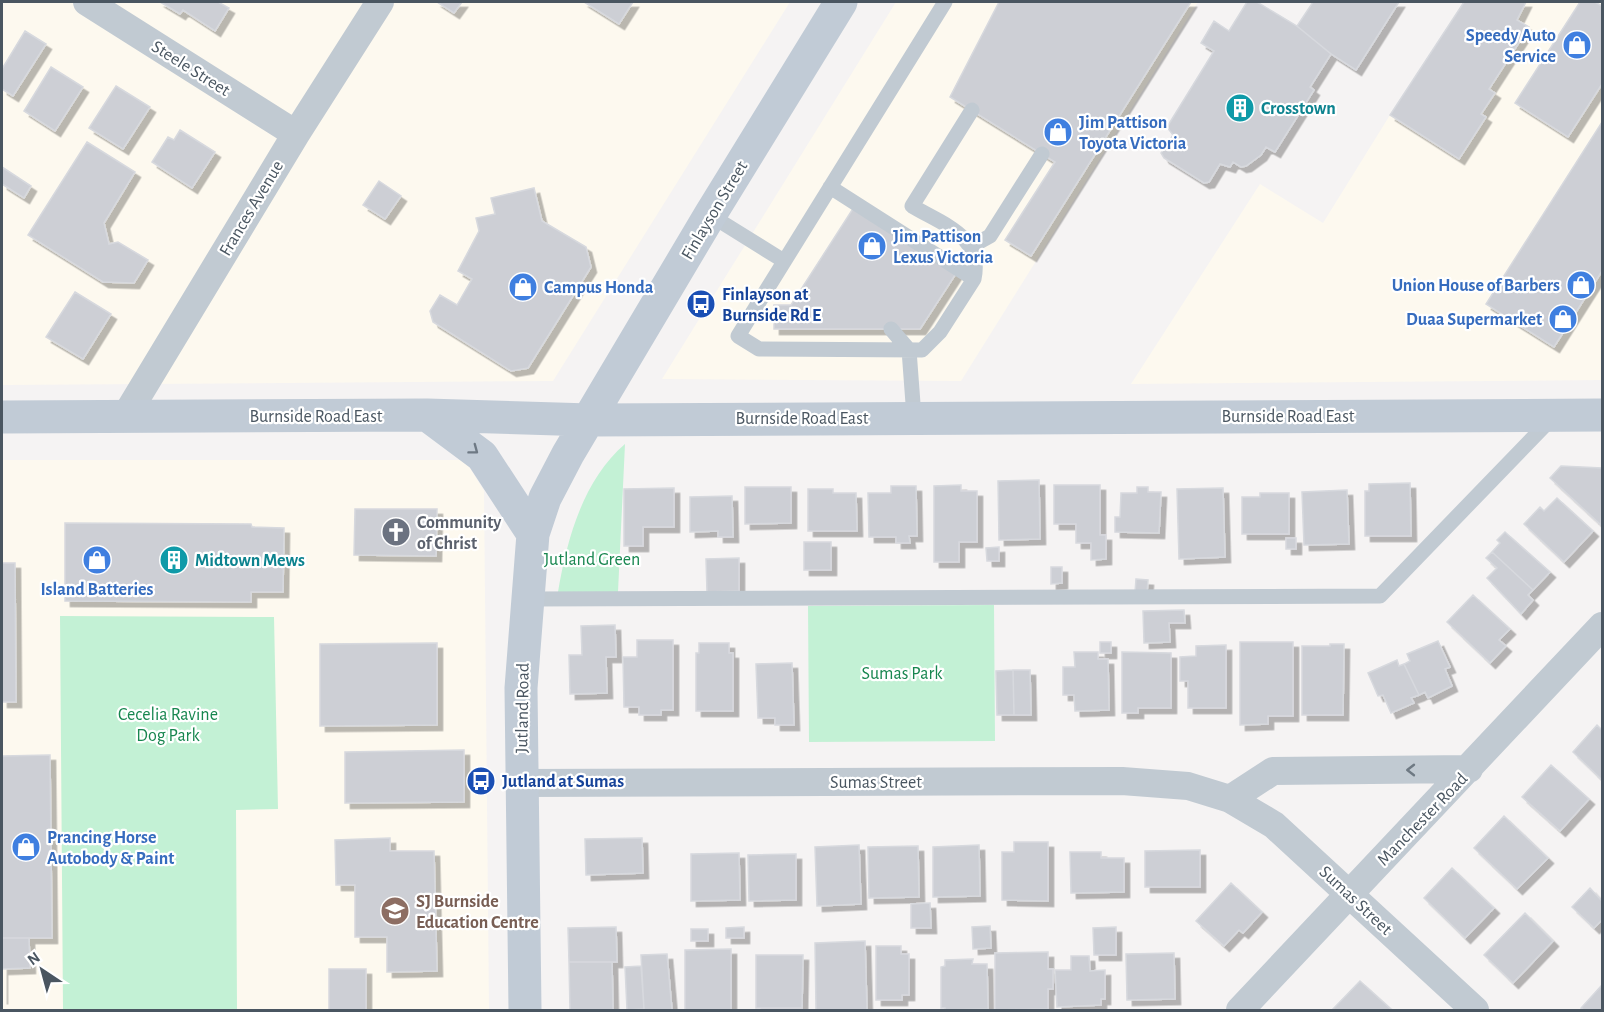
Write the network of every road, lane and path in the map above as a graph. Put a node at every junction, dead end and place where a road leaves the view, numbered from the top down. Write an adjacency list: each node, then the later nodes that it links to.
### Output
1 (87, 2): 6 (street, Steele Street)
2 (380, 2): 6 (street, Frances Avenue)
3 (841, 2): 9 (main road, Finlayson Street)
4 (945, 2): 8 (lane)
5 (972, 110): 10 (lane)
6 (296, 134): 19 (street, Frances Avenue)
7 (1042, 154): 10 (lane)
8 (830, 187): 11 (lane); 12 (lane)
9 (710, 215): 11 (lane); 21 (main road, Finlayson Street)
10 (972, 246): 12 (lane)
11 (784, 261): 14 (lane)
12 (974, 279): 14 (lane)
13 (891, 329): 14 (lane)
14 (909, 350): 20 (lane)
15 (427, 415): 19 (main road, Burnside Road East); 21 (main road, Burnside Road East); 22 (main road, one-way to 22)
16 (1555, 415): 17 (main road, Burnside Road East); 20 (main road, Burnside Road East); 23 (lane)
17 (1602, 415)
18 (2, 417): 19 (main road, Burnside Road East)
19 (125, 417)
20 (914, 417): 21 (main road, Burnside Road East)
21 (590, 420): 22 (main road, Jutland Road)
22 (533, 534): 23 (main road, Jutland Road)
23 (528, 599): 26 (main road, Jutland Road)
24 (1602, 626): 25 (street, Manchester Road)
25 (1469, 769): 27 (street, one-way to 27); 28 (street, Manchester Road)
26 (521, 783): 27 (street, Sumas Street); 29 (main road, Jutland Road)
27 (1230, 799): 28 (street, Sumas Street)
28 (1350, 895): 30 (street, Manchester Road); 31 (street, Sumas Street)
29 (525, 1011)
30 (1240, 1011)
31 (1475, 1011)

